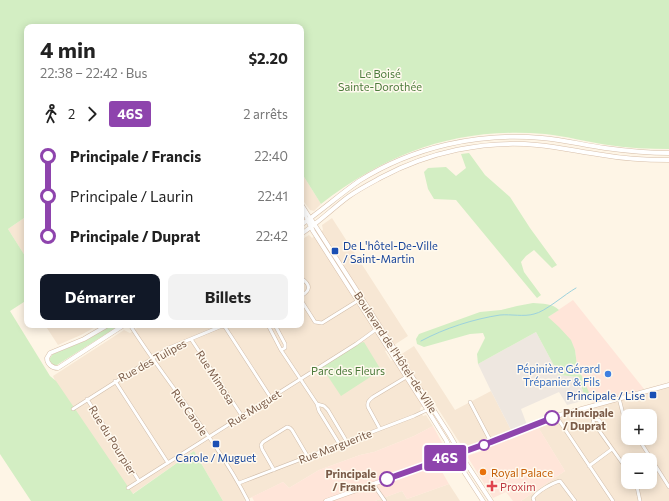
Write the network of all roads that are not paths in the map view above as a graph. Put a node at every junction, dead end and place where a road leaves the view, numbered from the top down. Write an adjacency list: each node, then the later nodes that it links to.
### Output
1 (669, 153): 5 (street)
2 (669, 160): 7 (street)
3 (304, 209): 5 (street, Boulevard de l'Hôtel-de-Ville)
4 (304, 212): 5 (street, Boulevard de l'Hôtel-de-Ville)
5 (309, 220): 6 (street); 7 (street, Boulevard de l'Hôtel-de-Ville)
6 (304, 223)
7 (313, 227): 8 (street); 11 (street, Boulevard de l'Hôtel-de-Ville)
8 (304, 232)
9 (304, 280): 10 (street)
10 (304, 294)
11 (360, 300): 12 (street); 20 (street, Boulevard de l'Hôtel-de-Ville)
12 (304, 305)
13 (103, 328): 14 (street)
14 (119, 328)
15 (132, 328): 23 (street, Rue Carole)
16 (217, 328): 21 (street, Rue des Tulipes)
17 (226, 328): 28 (street, Rue des Tulipes)
18 (270, 328): 22 (street)
19 (277, 328): 22 (street)
20 (378, 328): 24 (street, Boulevard de l'Hôtel-de-Ville); 25 (street, Rue Muguet)
21 (191, 338): 23 (street, Rue des Tulipes); 36 (street, Rue Mimosa)
22 (281, 350): 25 (street)
23 (153, 358): 26 (street, Rue des Tulipes); 40 (street, Rue Carole)
24 (408, 376): 34 (street, Boulevard de l'Hôtel-de-Ville); 38 (street)
25 (300, 380): 28 (street, Rue Muguet); 32 (street)
26 (115, 381): 30 (street, Rue des Tulipes); 50 (street)
27 (669, 385): 29 (street)
28 (271, 398): 36 (street, Rue Muguet)
29 (619, 398): 35 (street); 37 (street)
30 (87, 399): 33 (street, Rue des Tulipes); 54 (street, Rue du Pourpier)
31 (470, 402): 42 (street)
32 (317, 404): 41 (street); 43 (street)
33 (73, 408)
34 (429, 408): 38 (street, Rue Marguerite); 46 (street, Boulevard de l'Hôtel-de-Ville); 47 (street, Boulevard de l'Hôtel-de-Ville)
35 (622, 409)
36 (242, 416): 40 (street, Rue Muguet)
37 (556, 416): 42 (street); 51 (street)
38 (380, 429): 41 (street, Rue Marguerite)
39 (600, 432): 45 (street)
40 (208, 437): 50 (street, Rue Muguet); 56 (street, Rue Carole)
41 (347, 442): 43 (street, Rue Marguerite)
42 (491, 442): 46 (street)
43 (340, 444): 48 (street, Rue Marguerite)
44 (642, 445): 58 (street)
45 (612, 449): 49 (street); 51 (street)
46 (460, 453): 47 (street); 53 (street, Boulevard de l'Hôtel-de-Ville)
47 (454, 455): 55 (street, Boulevard de l'Hôtel-de-Ville); 57 (street)
48 (308, 457): 52 (street, Rue Marguerite); 52 (street)
49 (621, 461)
50 (168, 463): 54 (street, Rue Muguet)
51 (589, 466): 71 (street)
52 (274, 470): 56 (street, Rue Marguerite)
53 (476, 479): 55 (street); 60 (street, Boulevard de l'Hôtel-de-Ville)
54 (139, 481): 59 (street, Rue Muguet)
55 (471, 482): 62 (street, Boulevard de l'Hôtel-de-Ville)
56 (239, 483): 65 (street, Rue Carole)
57 (373, 484): 66 (street); 67 (street)
58 (669, 487)
59 (128, 488)
60 (483, 489): 62 (street); 69 (street, Boulevard de l'Hôtel-de-Ville)
61 (637, 489): 64 (street)
62 (478, 492): 68 (street, Boulevard de l'Hôtel-de-Ville)
63 (534, 500): 70 (street)
64 (639, 500): 72 (street)
65 (248, 501)
66 (326, 501)
67 (385, 501)
68 (483, 501)
69 (491, 501)
70 (575, 501)
71 (613, 501)
72 (635, 501)

